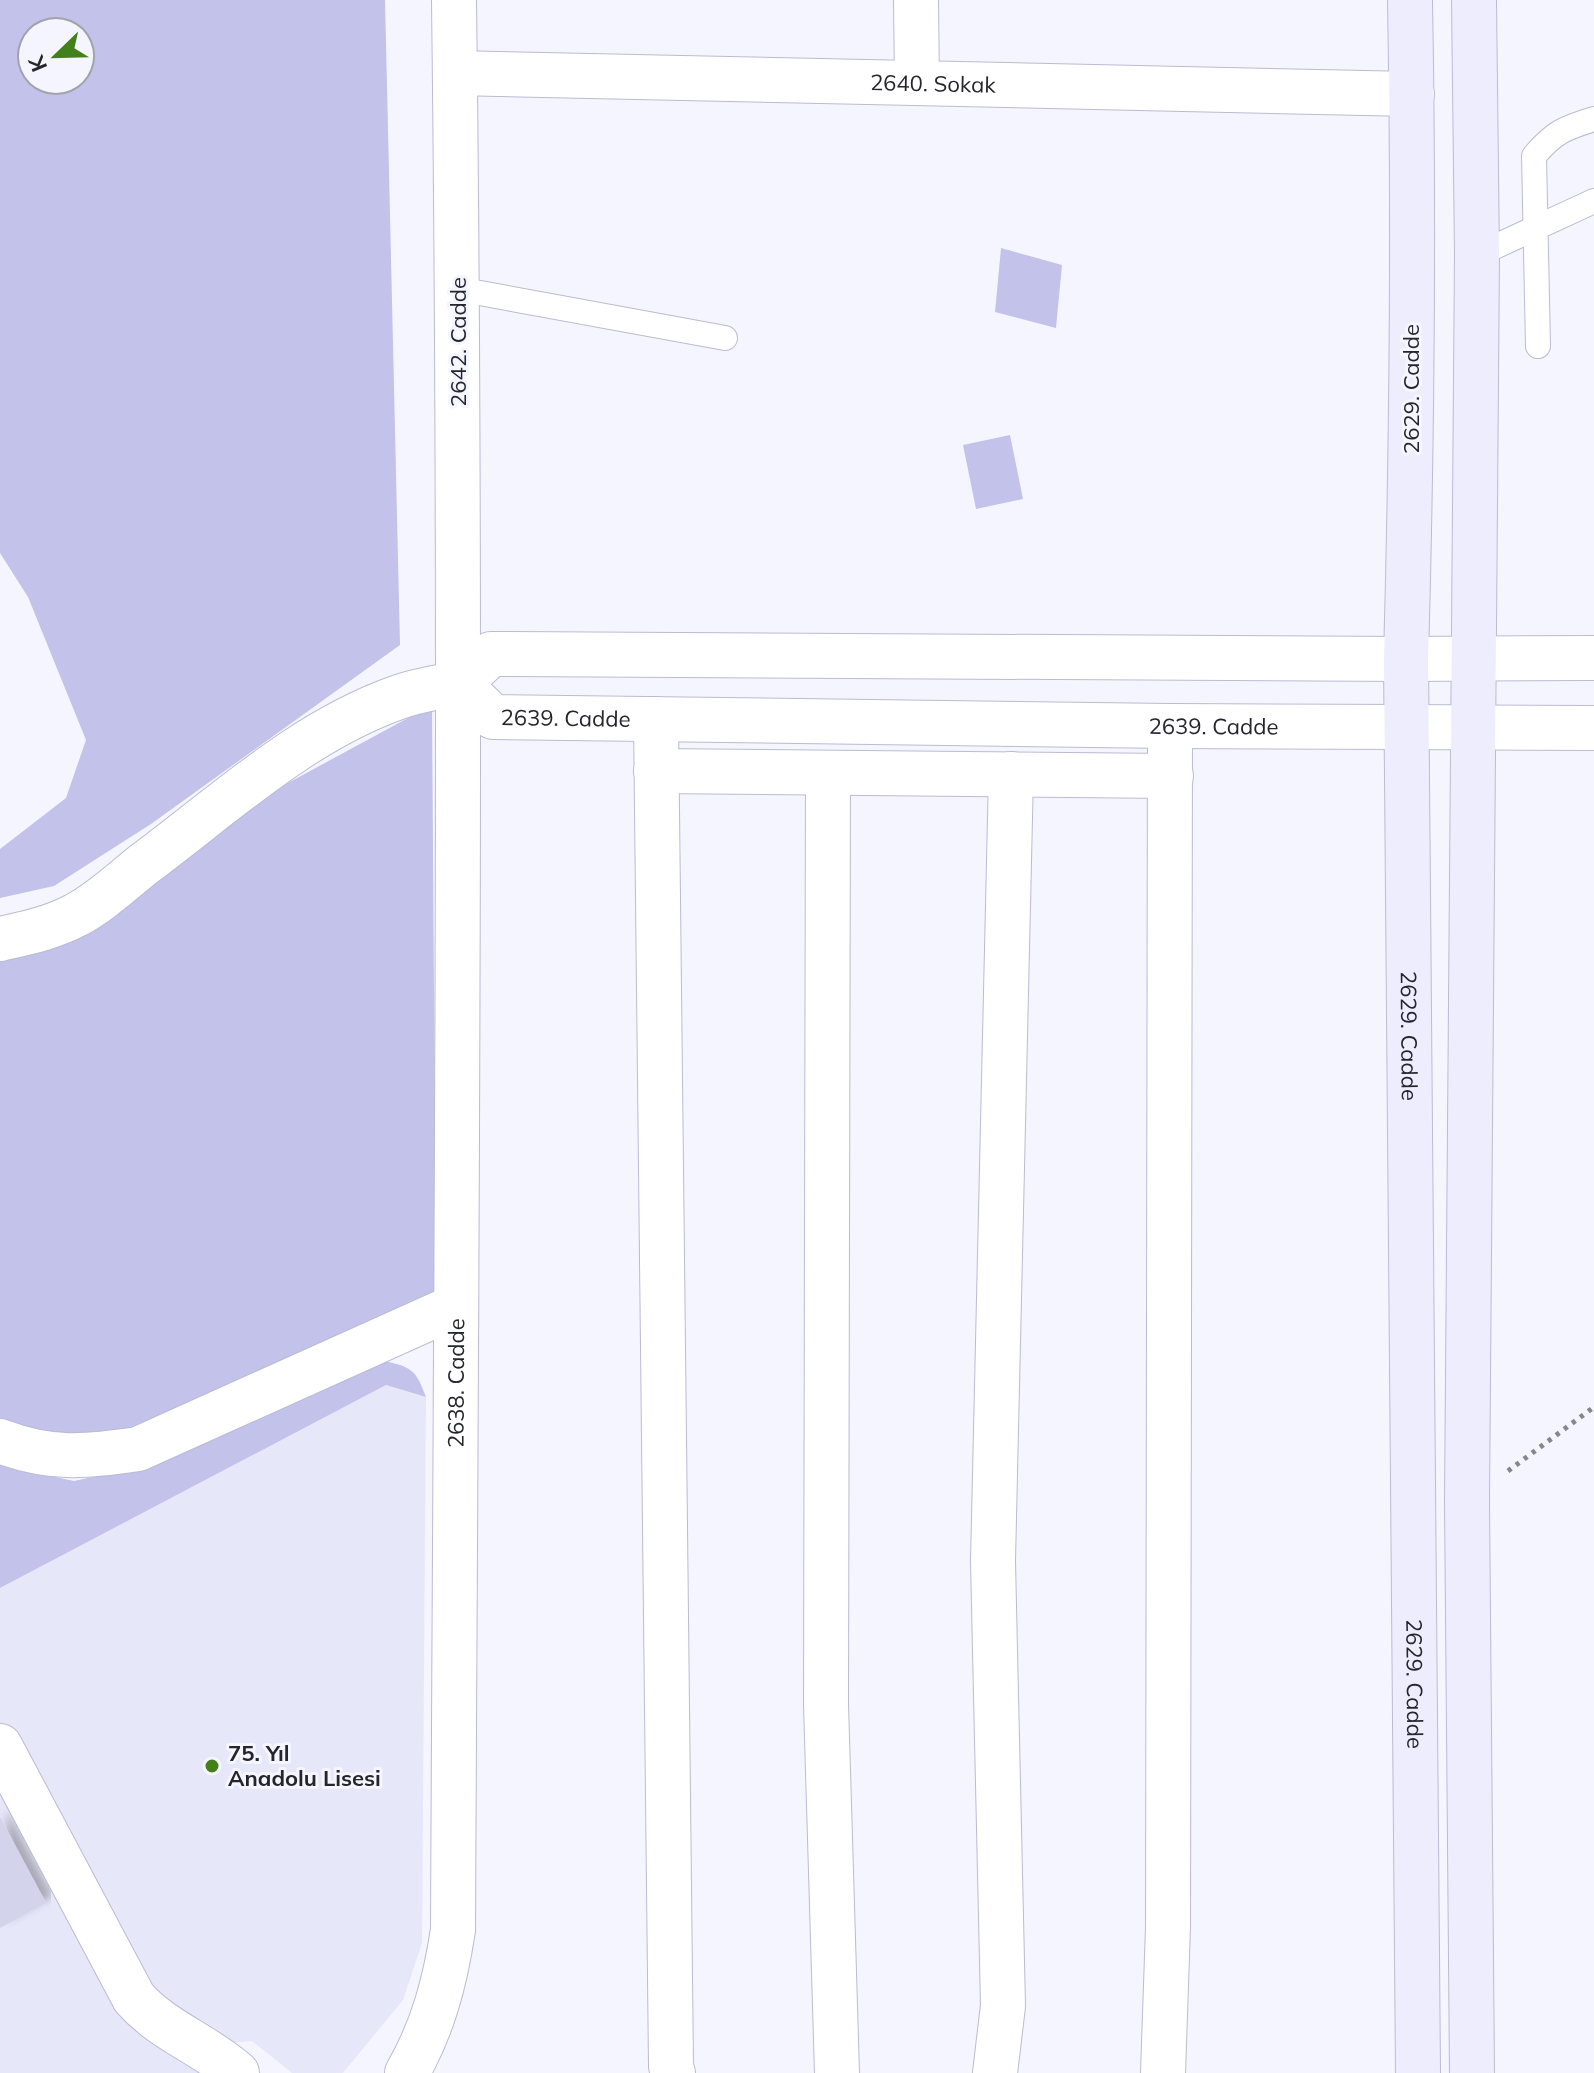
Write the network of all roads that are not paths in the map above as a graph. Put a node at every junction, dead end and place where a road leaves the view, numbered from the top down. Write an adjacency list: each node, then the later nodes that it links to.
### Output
1 (454, 0): 5 (street, 2642. Cadde)
2 (916, 0): 6 (street)
3 (1410, 0): 7 (main road, 2629. Cadde)
4 (1474, 0): 11 (main road)
5 (455, 73): 6 (street, 2640. Sokak); 12 (street, 2642. Cadde)
6 (917, 83): 7 (street, 2640. Sokak)
7 (1412, 94): 16 (main road, 2629. Cadde)
8 (1594, 119): 10 (lane)
9 (1594, 201): 10 (lane)
10 (1536, 228): 11 (lane); 14 (lane)
11 (1477, 255): 17 (main road)
12 (458, 289): 13 (lane); 18 (street, 2642. Cadde)
13 (725, 338)
14 (1538, 346)
15 (1594, 658): 17 (street)
16 (1406, 659): 17 (street); 18 (street); 22 (main road, 2629. Cadde)
17 (1474, 659): 21 (main road)
18 (459, 684): 19 (street, 2639. Cadde); 28 (street); 29 (street, 2638. Cadde)
19 (656, 719): 20 (street, 2639. Cadde); 24 (street)
20 (1170, 726): 22 (street, 2639. Cadde); 27 (street)
21 (1473, 726): 22 (street, 2639. Cadde); 23 (street, 2639. Cadde); 39 (main road)
22 (1406, 727): 38 (main road, 2629. Cadde)
23 (1594, 728)
24 (656, 771): 25 (street); 34 (street)
25 (828, 773): 26 (street); 35 (street)
26 (1011, 774): 27 (street); 36 (street)
27 (1171, 776): 37 (street)
28 (0, 939)
29 (456, 1306): 30 (street); 33 (street, 2638. Cadde)
30 (0, 1441)
31 (0, 1746): 32 (street)
32 (237, 2073)
33 (407, 2073)
34 (673, 2073)
35 (837, 2073)
36 (995, 2073)
37 (1163, 2073)
38 (1418, 2073)
39 (1472, 2073)

